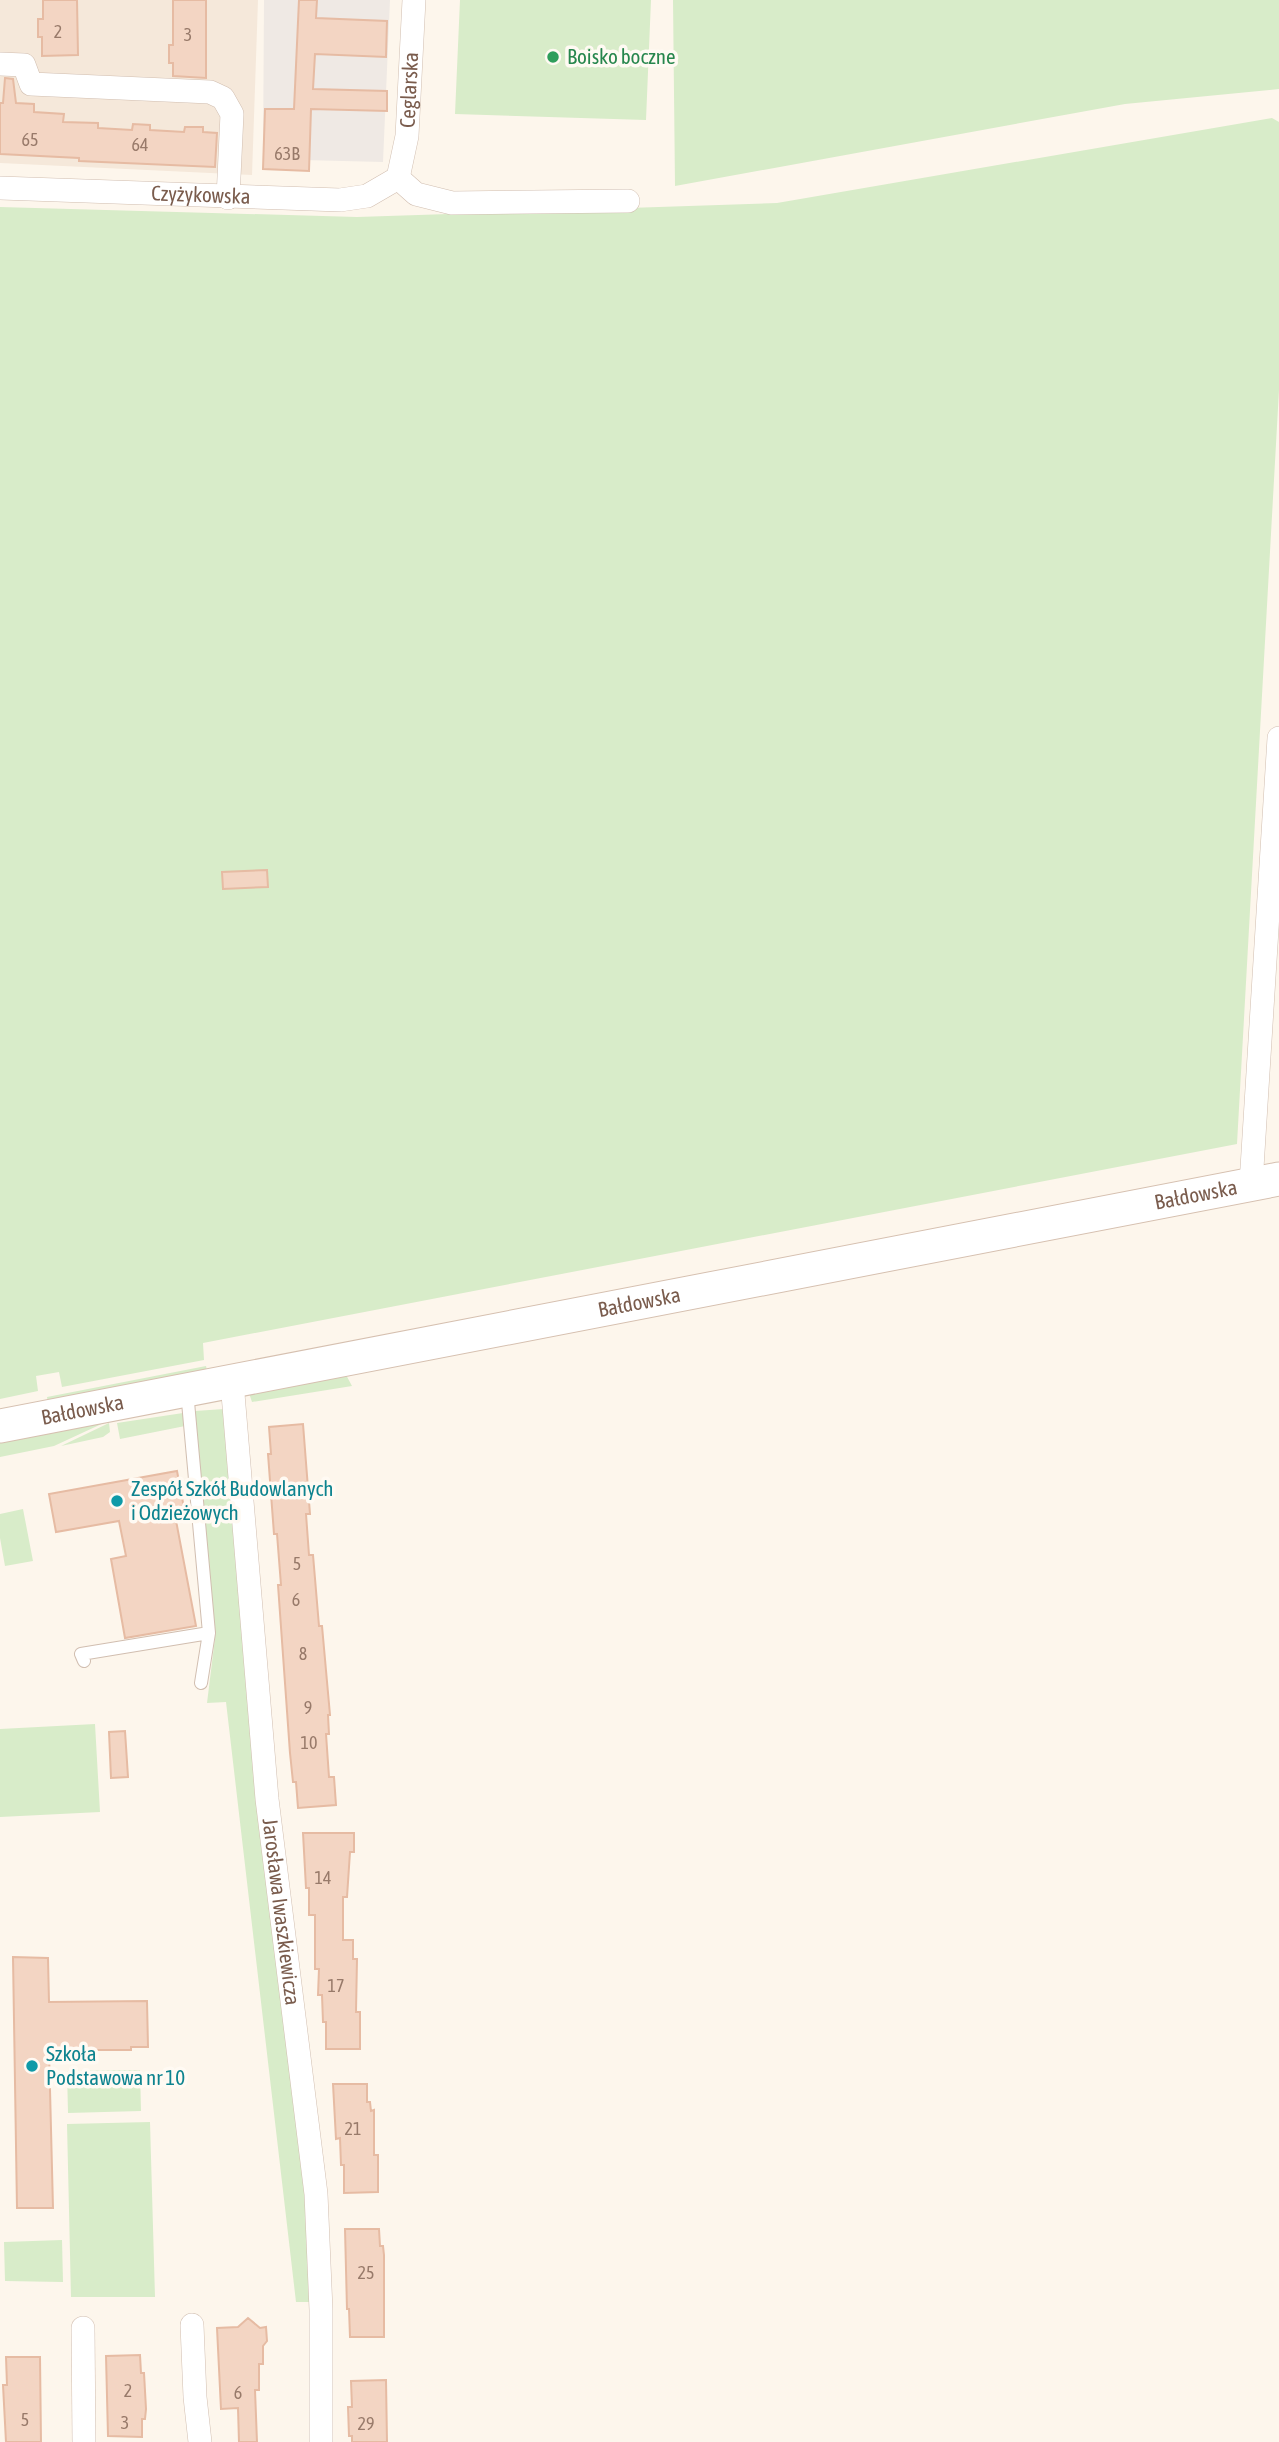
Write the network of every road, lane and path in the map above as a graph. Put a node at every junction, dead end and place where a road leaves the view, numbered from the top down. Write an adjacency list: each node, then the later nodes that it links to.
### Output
1 (414, 0): 3 (street, Ceglarska)
2 (0, 64): 5 (street)
3 (398, 178): 5 (street, Czyżykowska); 6 (street)
4 (0, 188): 5 (street, Czyżykowska)
5 (228, 198)
6 (628, 201)
7 (1279, 738): 8 (street)
8 (1278, 788): 9 (street)
9 (1265, 1182): 10 (street, Bałdowska)
10 (232, 1382): 11 (street, Bałdowska); 20 (street, Jarosława Iwaszkiewicza)
11 (187, 1390): 12 (street, Bałdowska); 13 (lane)
12 (0, 1426)
13 (209, 1633): 14 (lane); 15 (lane)
14 (84, 1661)
15 (201, 1683)
16 (192, 2325): 19 (street)
17 (83, 2328): 18 (street)
18 (84, 2442)
19 (200, 2442)
20 (321, 2442)

